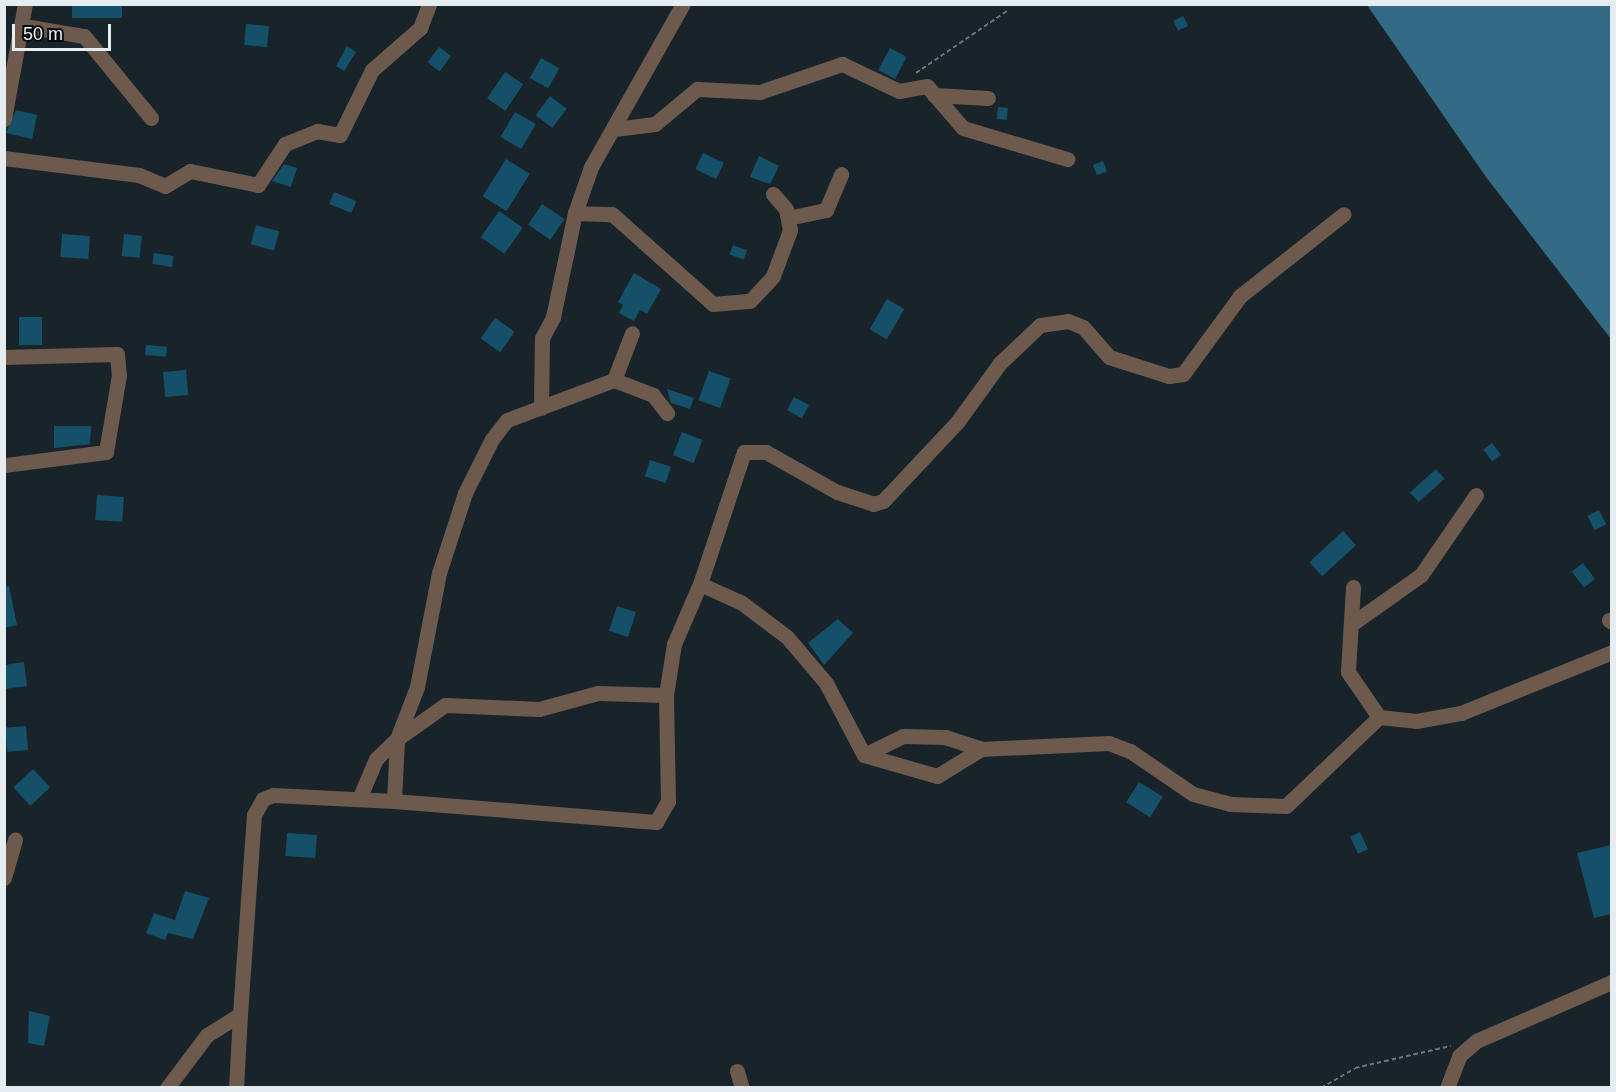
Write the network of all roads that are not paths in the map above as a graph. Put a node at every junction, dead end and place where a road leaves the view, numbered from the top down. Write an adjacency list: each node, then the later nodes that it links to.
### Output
1 (25, 4): 4 (street)
2 (429, 4): 10 (street)
3 (683, 4): 9 (street)
4 (24, 26): 7 (street); 8 (street)
5 (934, 95): 6 (street); 9 (street); 11 (street)
6 (988, 98)
7 (151, 118)
8 (4, 119)
9 (614, 129): 14 (street)
10 (4, 158)
11 (1067, 159)
12 (841, 174): 16 (street)
13 (773, 194): 16 (street)
14 (575, 213): 16 (street); 20 (street)
15 (1344, 214): 24 (street)
16 (788, 218)
17 (632, 333): 19 (street)
18 (4, 357): 22 (street)
19 (614, 380): 20 (street); 21 (street)
20 (541, 408): 30 (street)
21 (667, 413)
22 (4, 465)
23 (1476, 495): 26 (street)
24 (700, 584): 28 (street); 32 (street)
25 (1353, 587): 26 (street)
26 (1353, 623): 29 (street)
27 (1611, 652): 29 (street)
28 (666, 695): 30 (street); 34 (street)
29 (1379, 717): 31 (street)
30 (397, 739): 33 (street); 34 (street)
31 (981, 749): 32 (street); 32 (street)
32 (864, 755)
33 (359, 799): 34 (street); 38 (street)
34 (394, 801)
35 (15, 840): 36 (street)
36 (4, 878)
37 (1611, 982): 43 (street)
38 (240, 1014): 40 (street); 41 (street)
39 (737, 1071): 42 (street)
40 (167, 1088)
41 (236, 1088)
42 (742, 1088)
43 (1448, 1088)

